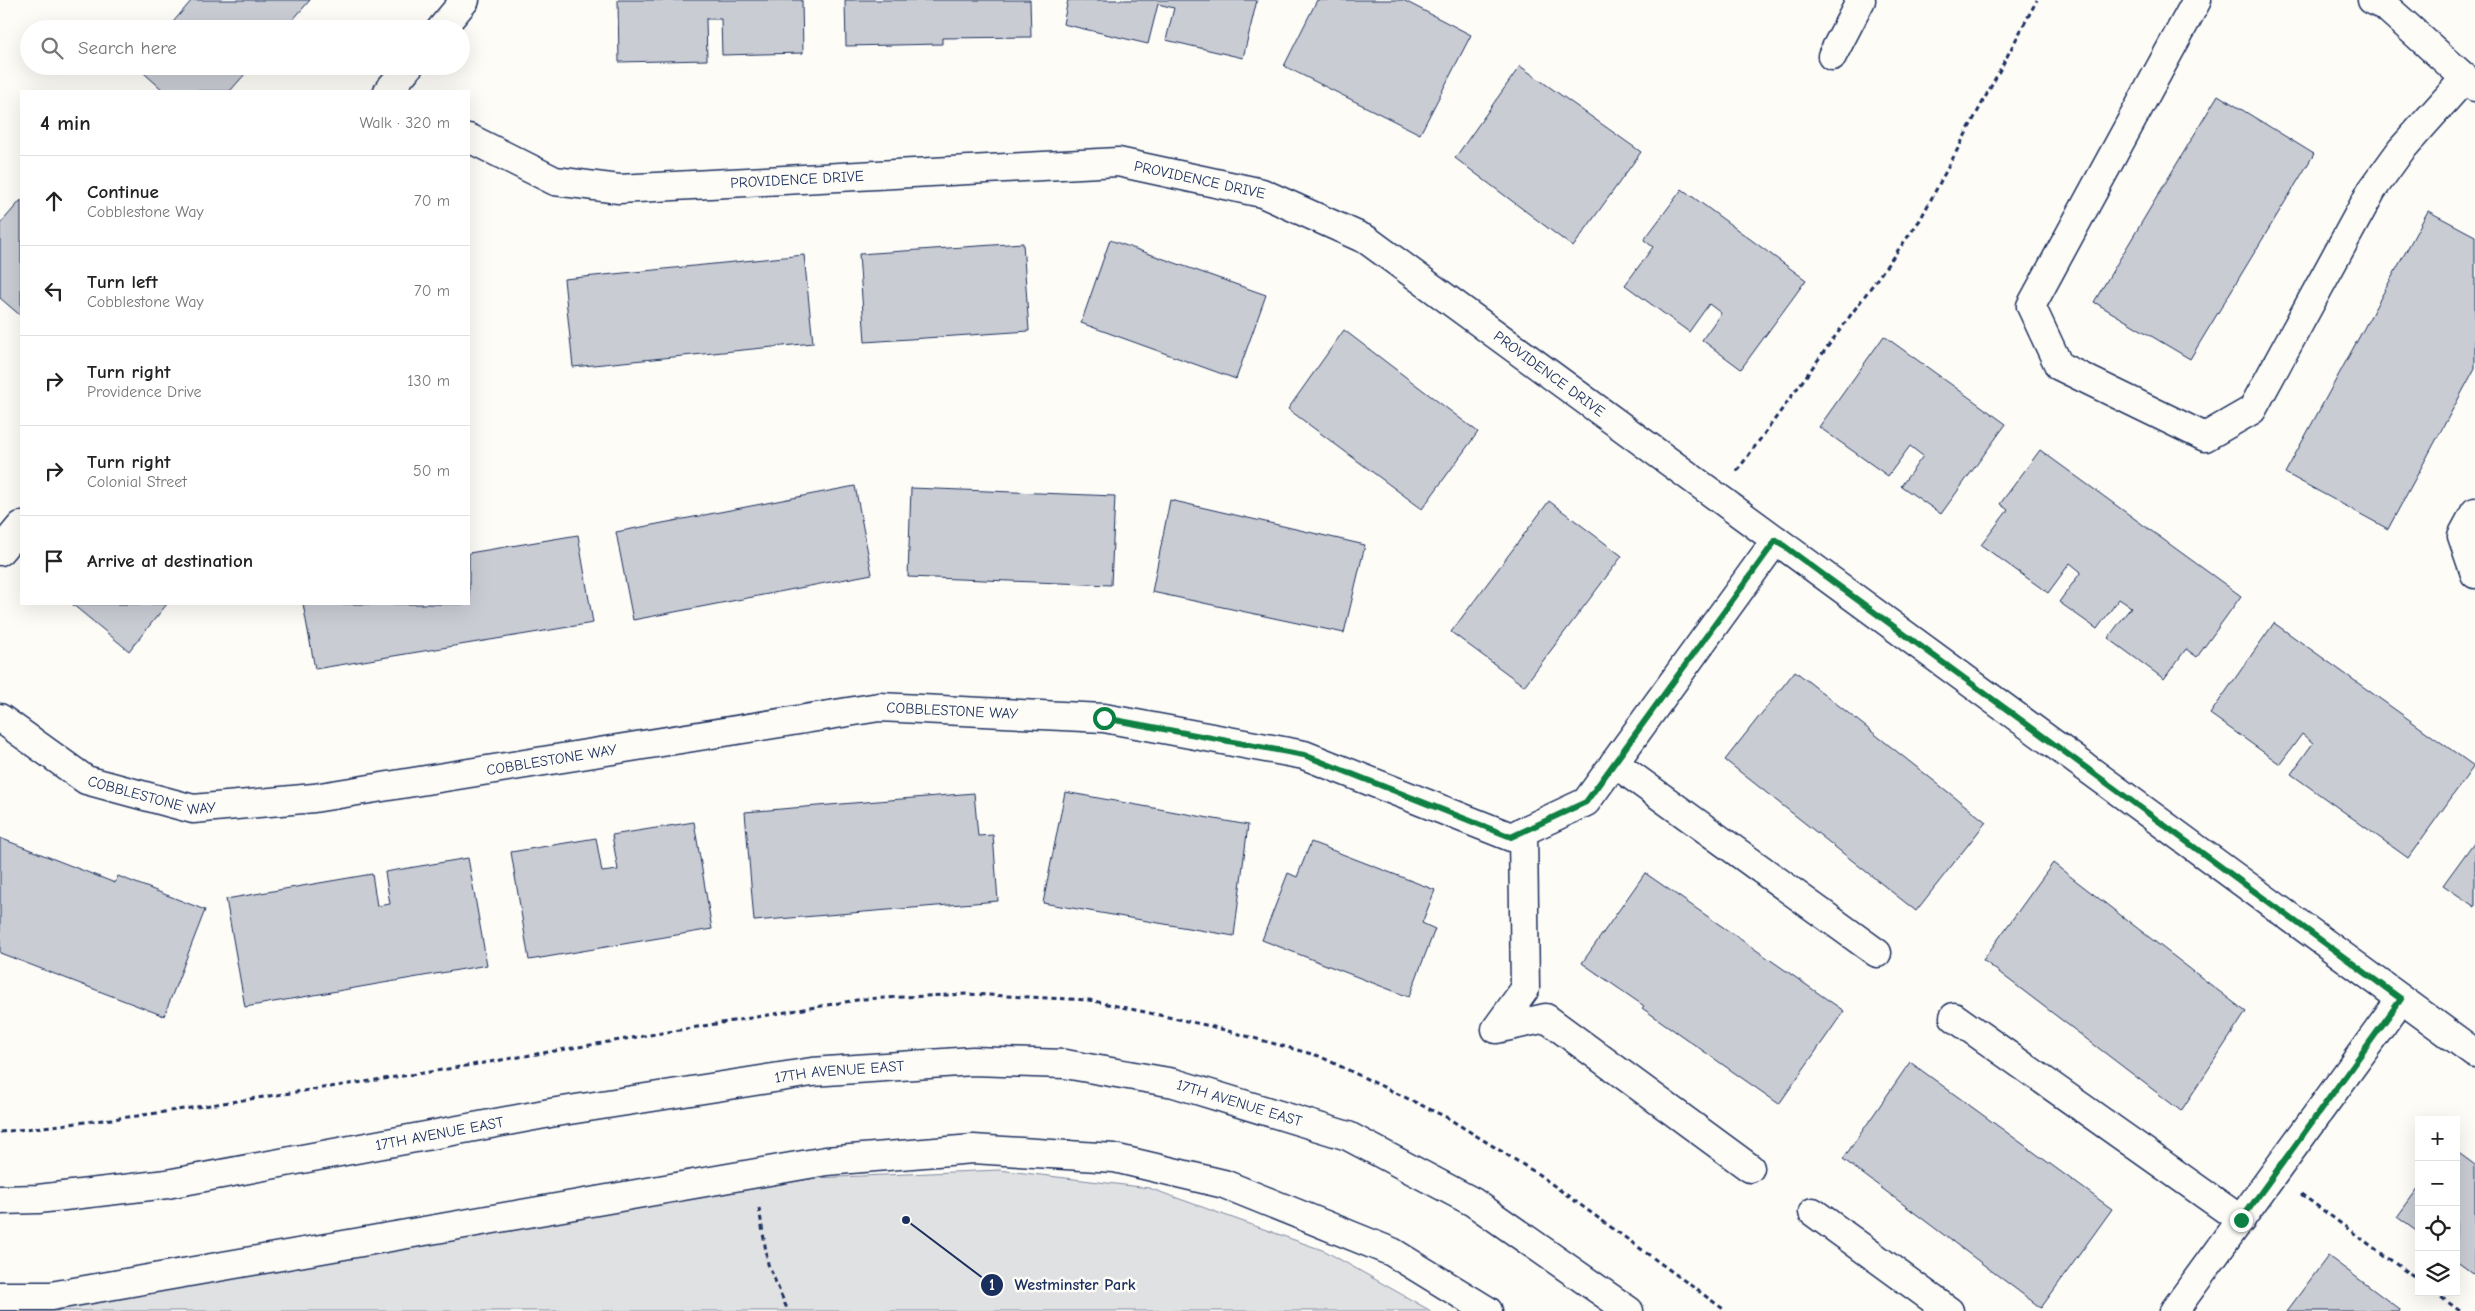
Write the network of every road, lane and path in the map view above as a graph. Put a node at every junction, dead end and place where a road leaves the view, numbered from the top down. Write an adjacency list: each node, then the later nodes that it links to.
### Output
1 (465, 0): 6 (street)
2 (1861, 0): 7 (street)
3 (2037, 0): 12 (path)
4 (2197, 0): 9 (street)
5 (2372, 0): 9 (street)
6 (448, 20)
7 (1832, 56)
8 (403, 75): 10 (street)
9 (2470, 82)
10 (392, 90)
11 (470, 138): 12 (street, PROVIDENCE DRIVE)
12 (1718, 497): 15 (street, PROVIDENCE DRIVE)
13 (2475, 512): 17 (street)
14 (20, 527): 16 (street)
15 (1776, 540): 19 (street, COBBLESTONE WAY); 22 (street, PROVIDENCE DRIVE)
16 (0, 551)
17 (2475, 574)
18 (0, 718): 20 (street, COBBLESTONE WAY)
19 (1614, 762): 20 (street, COBBLESTONE WAY); 21 (street)
20 (1523, 831): 25 (street)
21 (1877, 953)
22 (2401, 999): 24 (street, PROVIDENCE DRIVE); 26 (street)
23 (1954, 1017): 30 (street)
24 (2475, 1053)
25 (1750, 1168)
26 (2275, 1174): 30 (street); 31 (path)
27 (0, 1200): 36 (street, 17TH AVENUE EAST)
28 (758, 1203): 34 (path)
29 (1813, 1212): 37 (street)
30 (2241, 1220): 38 (street)
31 (2415, 1278)
32 (0, 1296): 35 (street)
33 (2439, 1296): 39 (path)
34 (788, 1311)
35 (1488, 1311)
36 (1629, 1311)
37 (1949, 1311)
38 (2174, 1311)
39 (2460, 1311)

